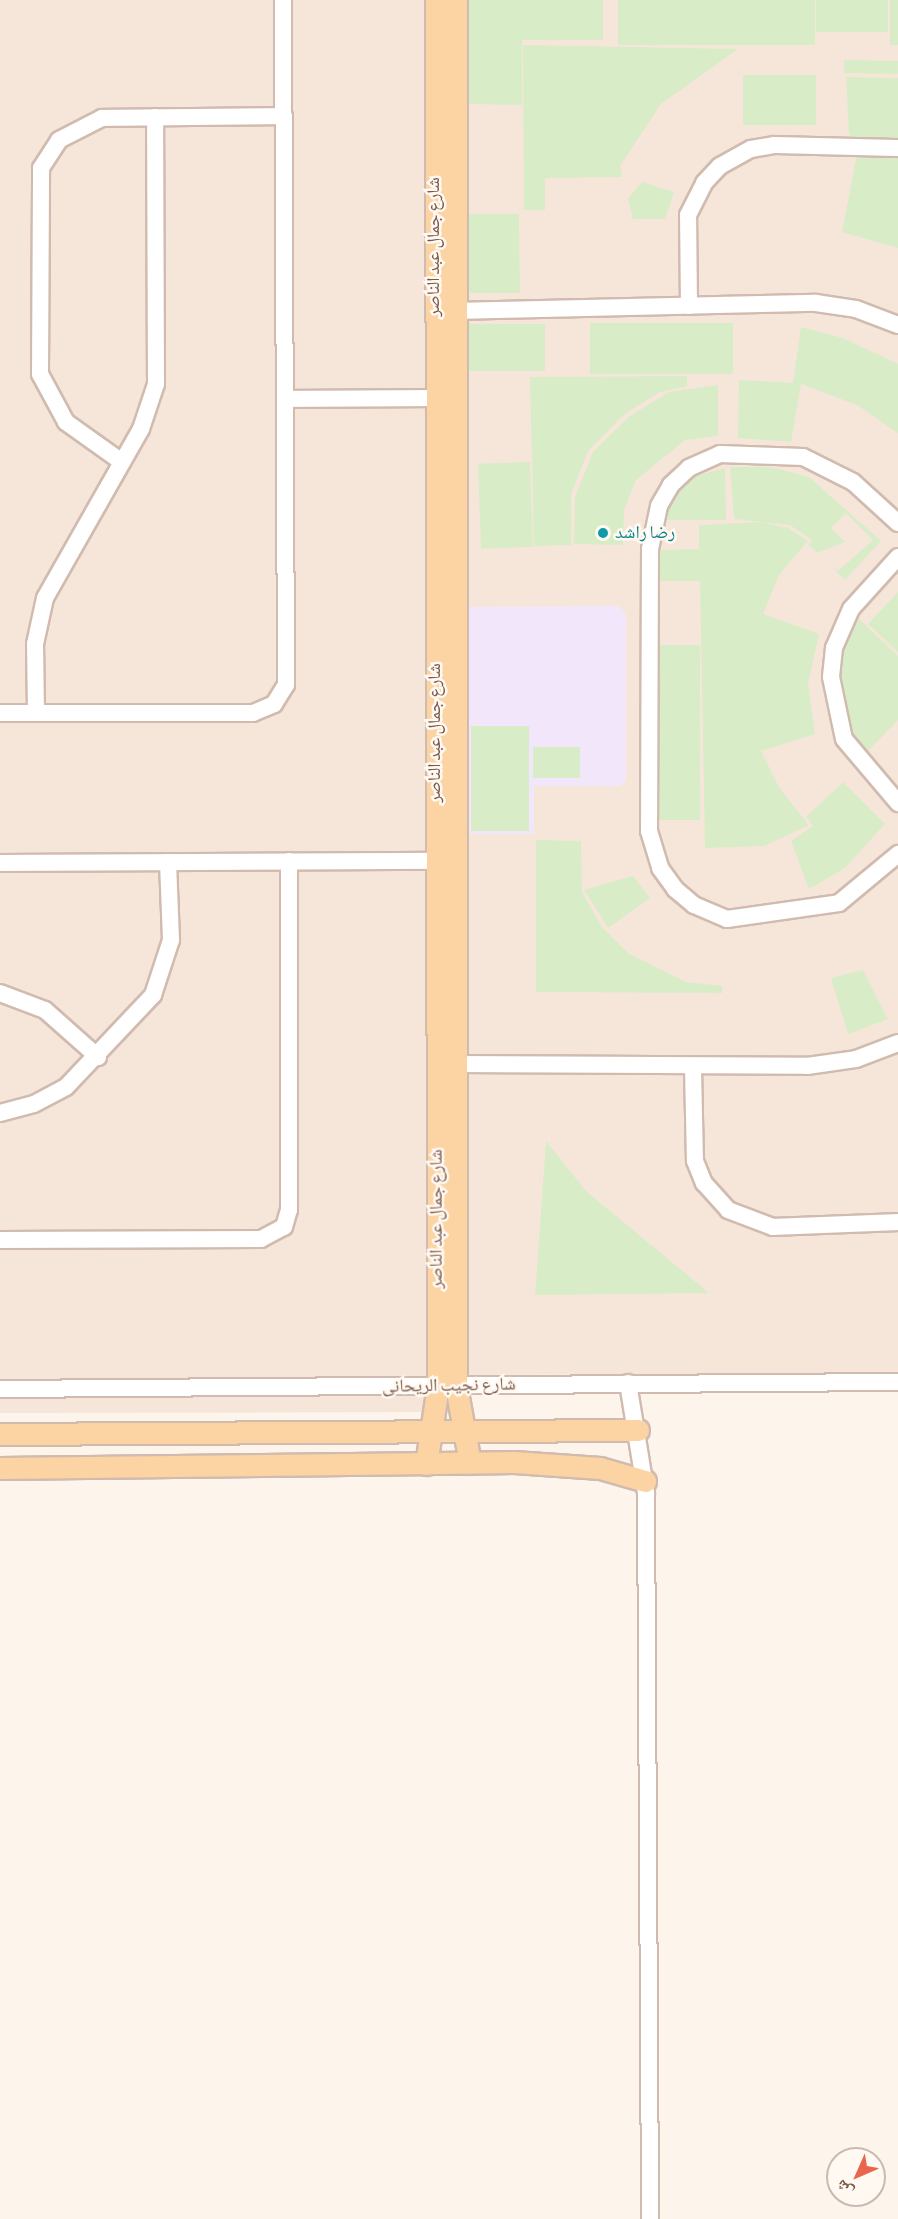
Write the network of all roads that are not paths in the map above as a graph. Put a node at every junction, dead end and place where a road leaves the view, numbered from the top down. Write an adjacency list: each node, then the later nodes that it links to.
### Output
1 (283, 0): 4 (street)
2 (436, 0): 6 (main road, شارع جمال عبد الناصر)
3 (456, 0): 6 (main road, شارع جمال عبد الناصر)
4 (284, 116): 5 (street); 13 (street)
5 (155, 117): 14 (street); 14 (street)
6 (445, 144): 8 (main road, شارع جمال عبد الناصر)
7 (898, 148): 9 (street)
8 (444, 174): 10 (main road, شارع جمال عبد الناصر); 12 (main road, شارع جمال عبد الناصر)
9 (689, 306): 10 (street); 11 (street)
10 (453, 311): 28 (main road, شارع جمال عبد الناصر)
11 (898, 325)
12 (434, 398): 13 (street); 22 (main road, شارع جمال عبد الناصر)
13 (285, 399): 18 (street)
14 (122, 462): 18 (street)
15 (898, 523): 20 (street)
16 (898, 557): 19 (street)
17 (0, 713): 18 (street)
18 (36, 713)
19 (898, 803)
20 (898, 854)
21 (289, 861): 22 (street); 23 (street); 32 (street)
22 (436, 861): 33 (main road, شارع جمال عبد الناصر)
23 (168, 862): 24 (street); 27 (street)
24 (0, 863)
25 (0, 993): 27 (street)
26 (898, 1043): 29 (street)
27 (98, 1057): 30 (street)
28 (455, 1064): 29 (street); 33 (main road, شارع جمال عبد الناصر)
29 (693, 1068): 31 (street)
30 (0, 1113)
31 (898, 1222)
32 (0, 1240)
33 (447, 1281): 36 (main road, شارع جمال عبد الناصر)
34 (898, 1382): 35 (street, شارع نجيب الريحانى)
35 (627, 1383): 36 (street, شارع نجيب الريحانى); 40 (street)
36 (447, 1386): 37 (street, شارع نجيب الريحانى); 38 (main road, شارع جمال عبد الناصر); 39 (main road, شارع جمال عبد الناصر)
37 (0, 1389)
38 (429, 1430): 39 (main road); 41 (main road); 43 (main road, شارع جمال عبد الناصر)
39 (466, 1430): 40 (main road); 42 (main road, شارع جمال عبد الناصر)
40 (638, 1430): 45 (street)
41 (0, 1434)
42 (470, 1463): 43 (main road); 45 (main road)
43 (426, 1464): 44 (main road)
44 (0, 1468)
45 (645, 1481): 46 (street)
46 (650, 2219)

